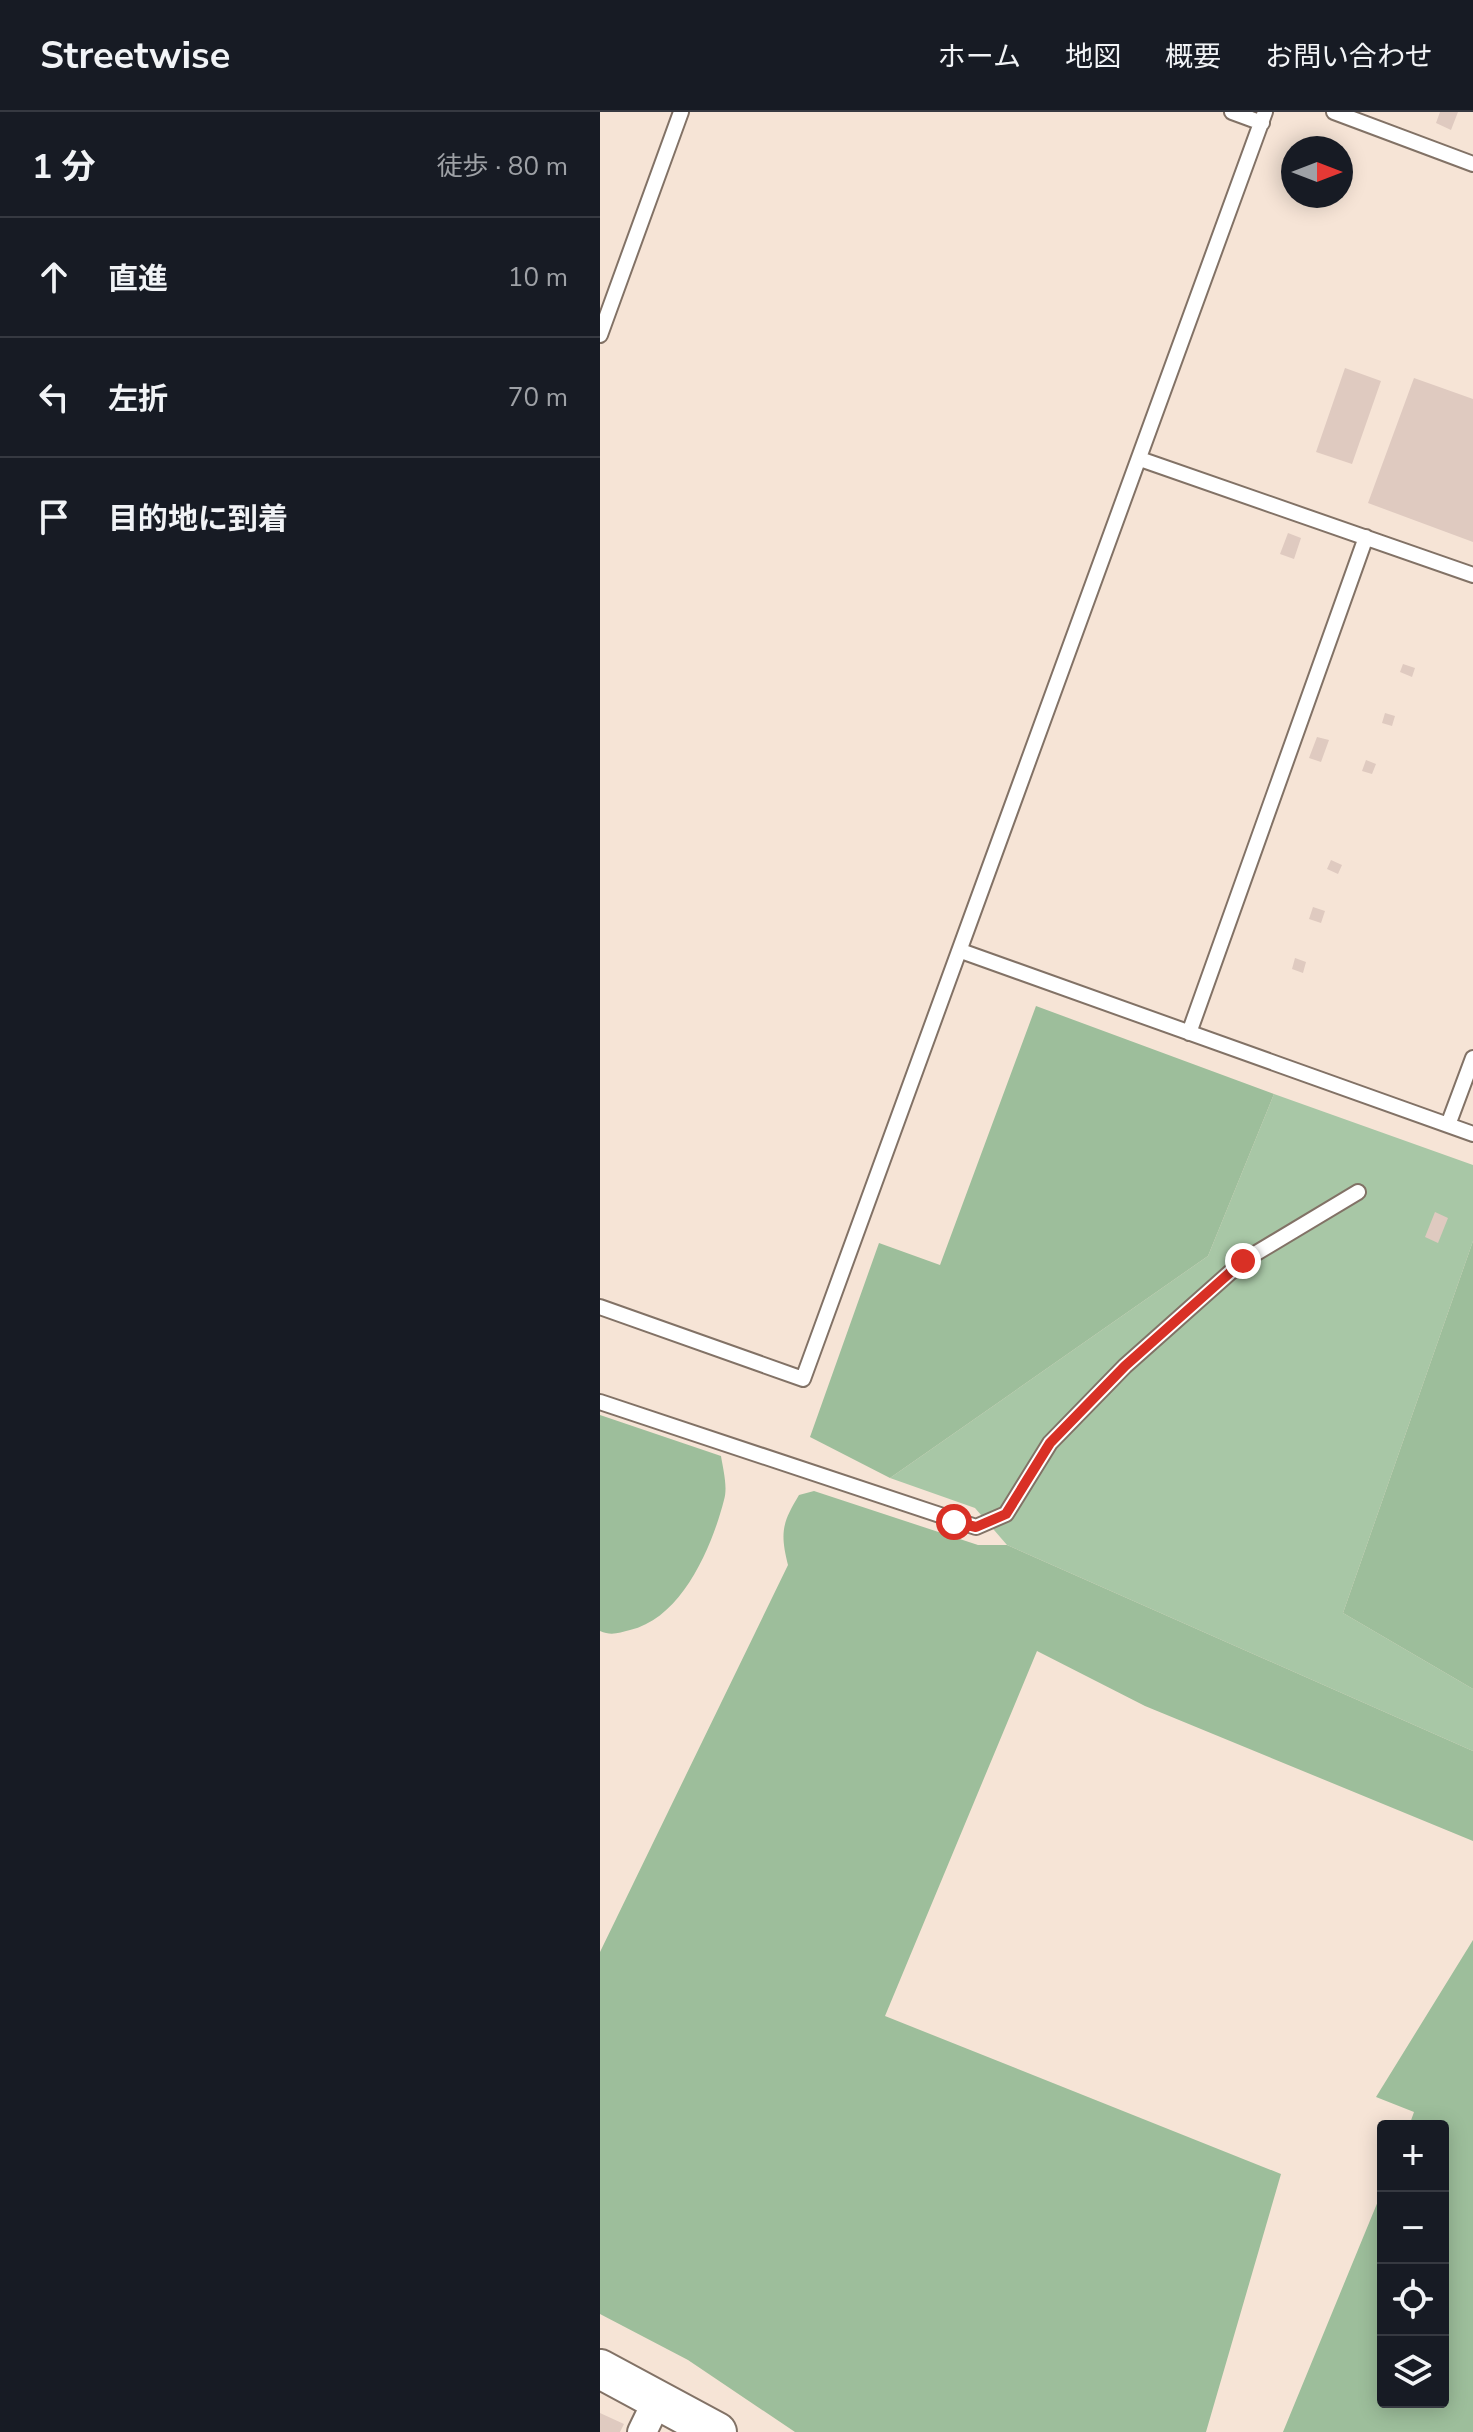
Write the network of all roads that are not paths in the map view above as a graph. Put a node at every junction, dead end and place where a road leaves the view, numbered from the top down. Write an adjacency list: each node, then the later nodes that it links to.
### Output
1 (681, 112): 6 (lane)
2 (1232, 112): 4 (lane)
3 (1334, 112): 5 (lane)
4 (1264, 118): 7 (lane)
5 (1473, 164)
6 (600, 335)
7 (1140, 459): 8 (lane); 10 (lane)
8 (1366, 537): 9 (lane); 11 (lane)
9 (1473, 575)
10 (961, 951): 11 (lane); 16 (lane)
11 (1189, 1033): 13 (lane)
12 (1473, 1058): 13 (lane)
13 (1448, 1125): 14 (lane)
14 (1473, 1134)
15 (1358, 1192): 17 (lane)
16 (600, 1307)
17 (600, 1402)
18 (600, 2369): 19 (main road)
19 (650, 2415): 20 (main road)
20 (717, 2432)

